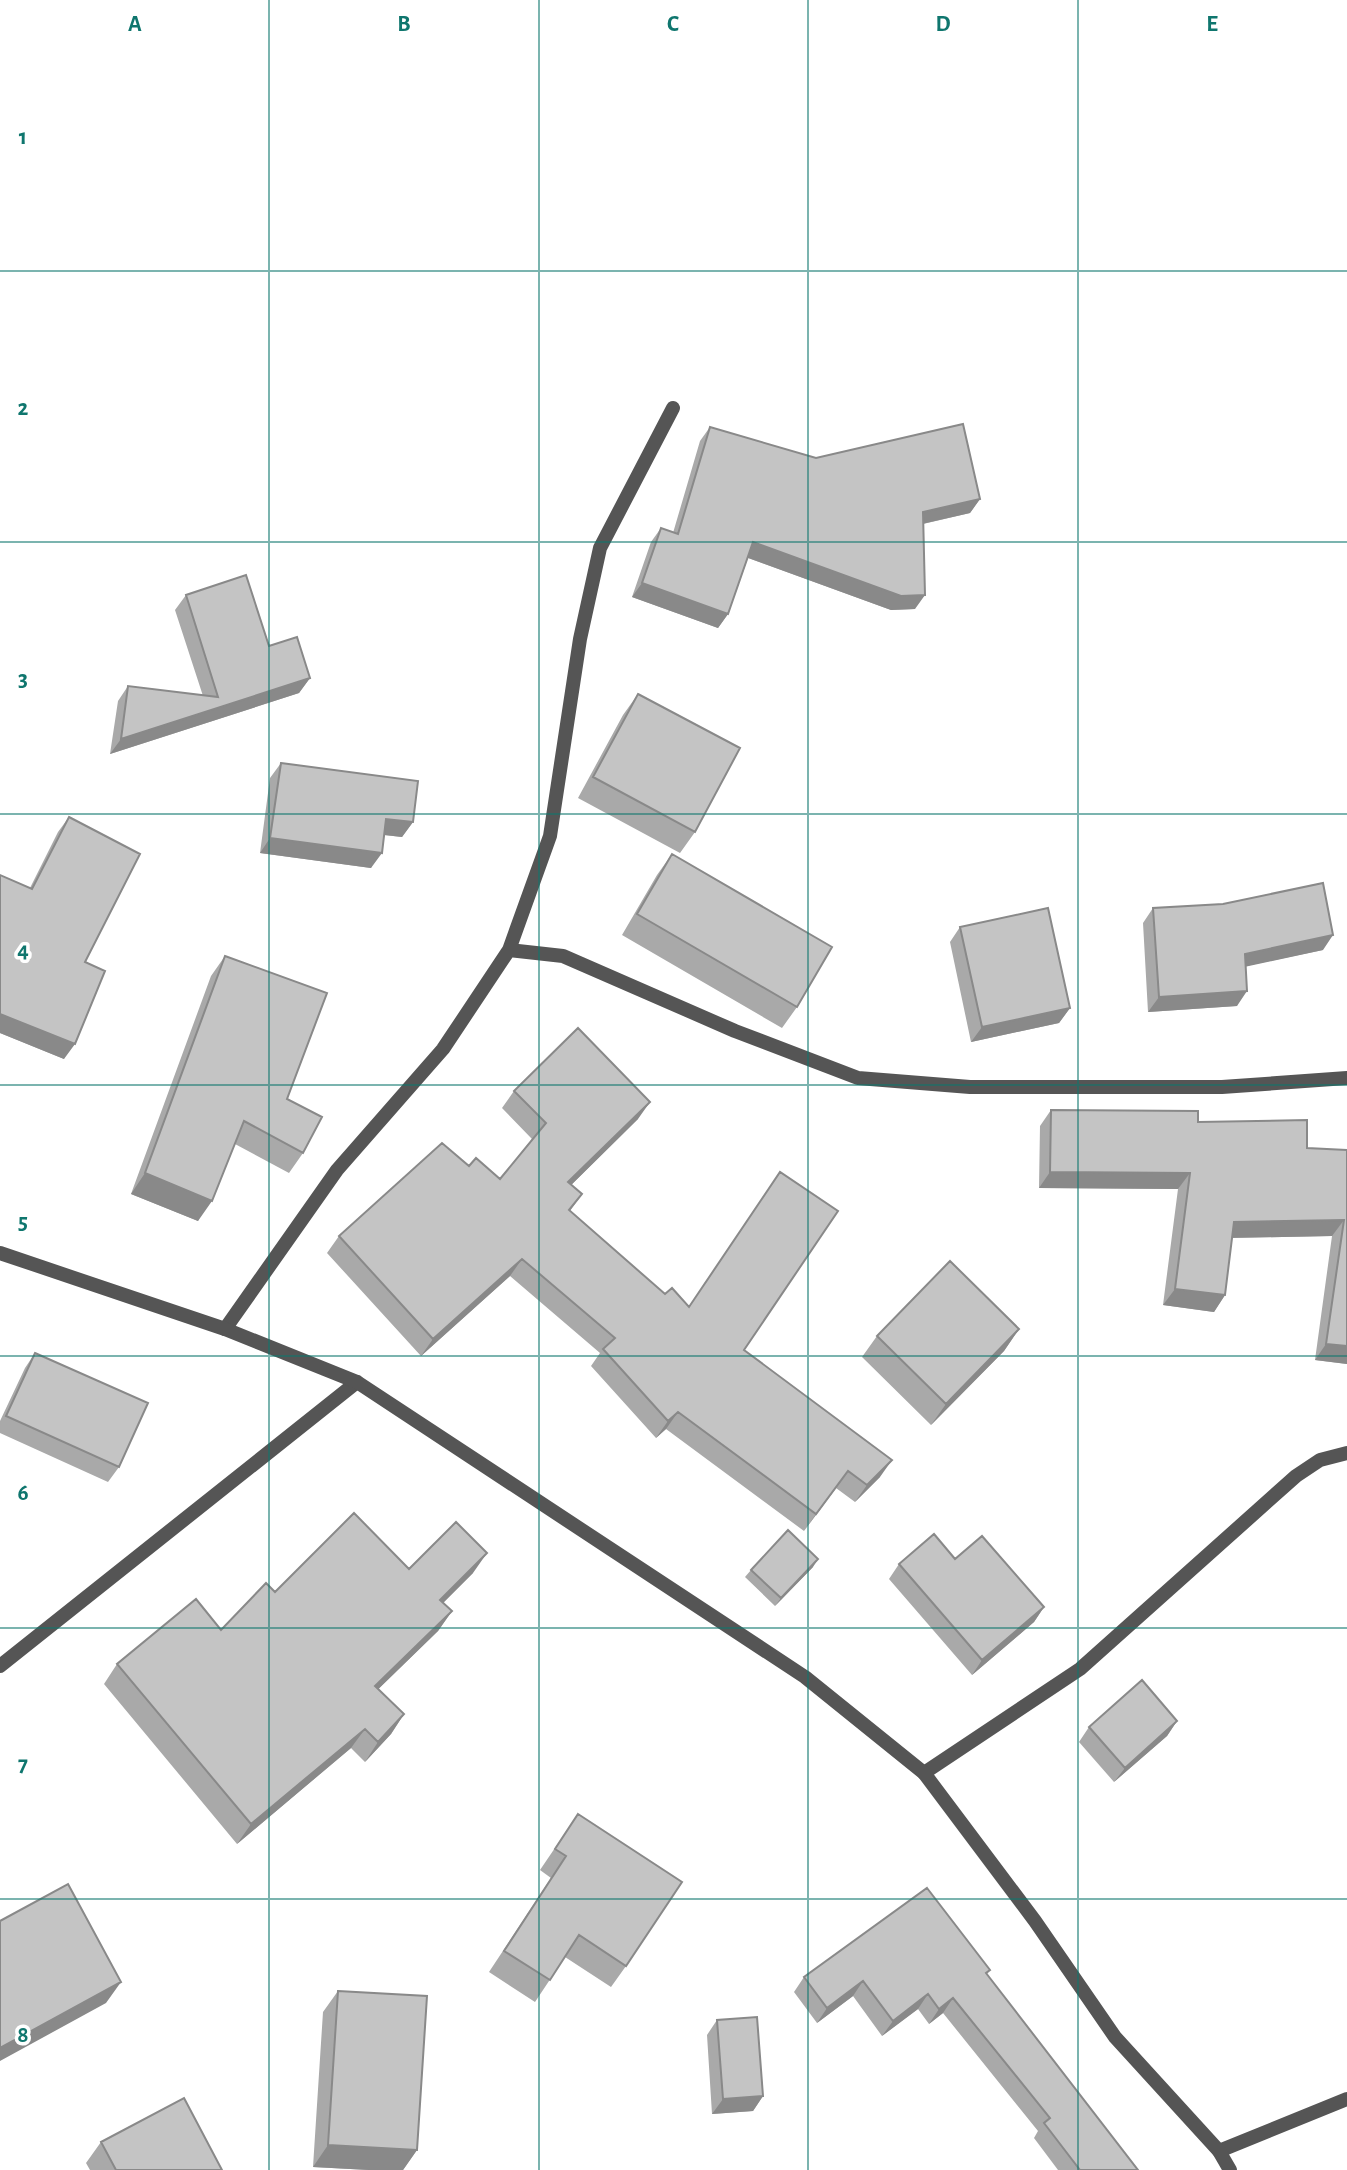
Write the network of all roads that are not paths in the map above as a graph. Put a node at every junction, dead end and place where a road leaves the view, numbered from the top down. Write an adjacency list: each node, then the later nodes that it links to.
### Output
1 (673, 408): 2 (street)
2 (509, 950): 3 (street); 5 (street)
3 (1347, 1078)
4 (0, 1253): 5 (street)
5 (225, 1329): 6 (street)
6 (357, 1382): 8 (street); 9 (street)
7 (1347, 1453): 9 (street)
8 (0, 1666)
9 (923, 1773): 11 (street)
10 (1347, 2099): 11 (street)
11 (1219, 2151): 12 (street)
12 (1230, 2170)

